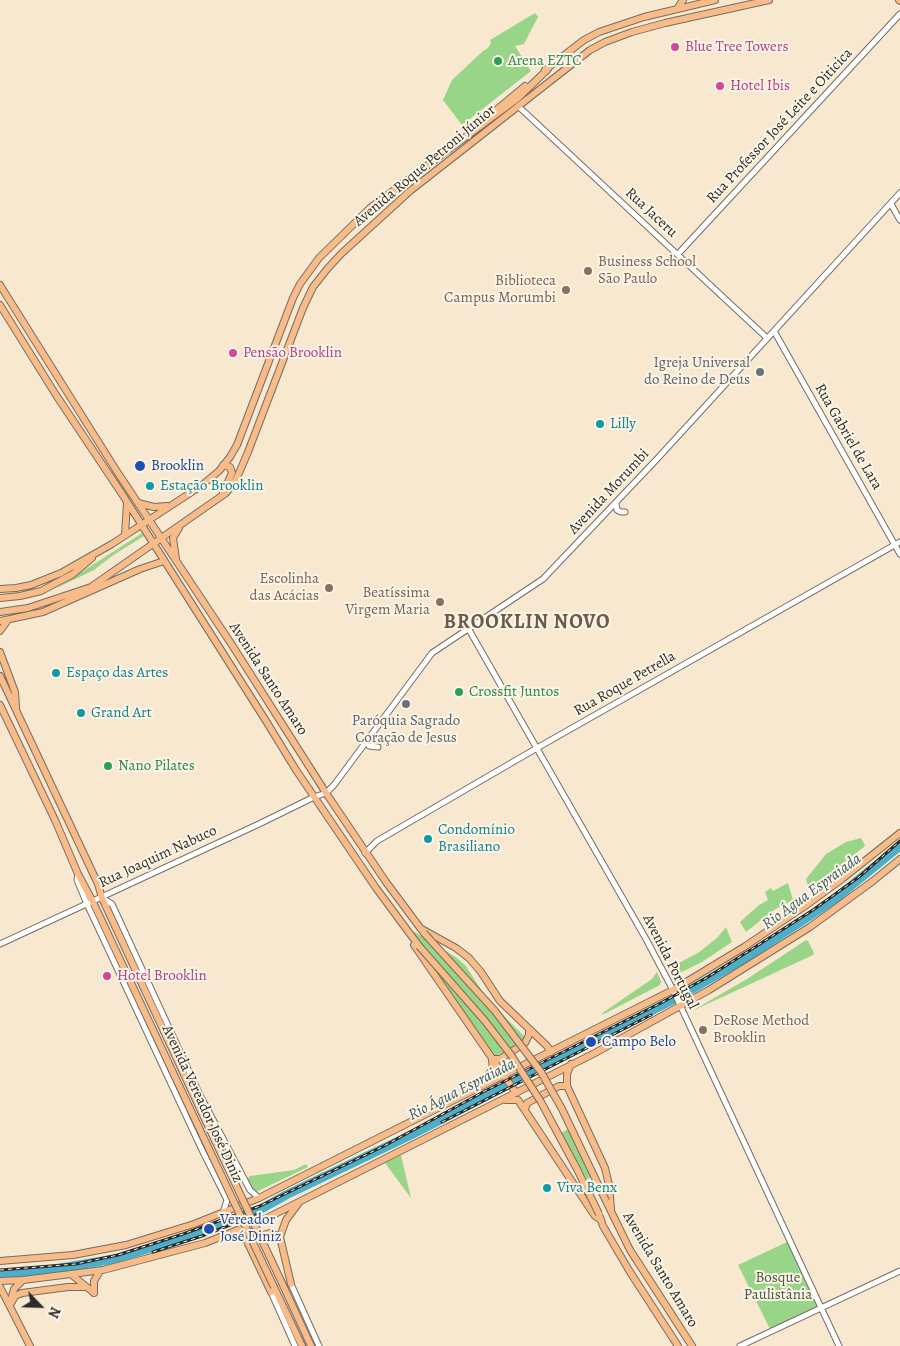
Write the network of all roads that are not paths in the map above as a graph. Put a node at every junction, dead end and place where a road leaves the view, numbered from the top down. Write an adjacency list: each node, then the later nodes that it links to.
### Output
1 (683, 0): 4 (main road)
2 (715, 0): 4 (main road, Avenida Roque Petroni Júnior)
3 (769, 0): 8 (main road, Avenida Roque Petroni Júnior)
4 (677, 9): 6 (main road, Avenida Roque Petroni Júnior)
5 (900, 14): 13 (street, Rua Professor José Leite e Oiticica)
6 (548, 69): 7 (main road, Avenida Roque Petroni Júnior); 9 (main road, Avenida Roque Petroni Júnior)
7 (518, 98): 8 (main road); 9 (main road, Avenida Roque Petroni Júnior)
8 (518, 106): 13 (street, Rua Jaceru); 19 (main road, Avenida Roque Petroni Júnior)
9 (471, 132): 18 (main road, Avenida Roque Petroni Júnior)
10 (900, 193): 11 (street, Avenida Morumbi)
11 (891, 204): 12 (street); 16 (street, Avenida Morumbi)
12 (900, 220)
13 (678, 254): 17 (street, Rua Jaceru)
14 (0, 285): 21 (main road, Avenida Santo Amaro)
15 (0, 305): 20 (main road, Avenida Santo Amaro)
16 (776, 329): 17 (street, Avenida Morumbi); 32 (street, Rua Gabriel de Lara)
17 (767, 338): 22 (street, Avenida Morumbi)
18 (223, 465): 19 (main road); 23 (main road, Avenida Roque Petroni Júnior)
19 (220, 498): 27 (main road, Avenida Roque Petroni Júnior)
20 (127, 502): 26 (main road, Avenida Santo Amaro); 28 (main road)
21 (137, 502): 23 (main road); 25 (main road, Avenida Santo Amaro)
22 (616, 504): 24 (street); 46 (street, Avenida Morumbi)
23 (171, 505): 25 (main road, Avenida Roque Petroni Júnior)
24 (625, 512)
25 (149, 519): 26 (main road, Avenida Roque Petroni Júnior); 29 (main road, Avenida Santo Amaro)
26 (141, 525): 28 (main road, Avenida Roque Petroni Júnior); 31 (main road, Avenida Santo Amaro)
27 (182, 525): 29 (main road, Avenida Roque Petroni Júnior); 36 (main road)
28 (125, 535): 33 (main road, Avenida Roque Petroni Júnior)
29 (161, 538): 31 (main road, Avenida Roque Petroni Júnior); 36 (main road, Avenida Santo Amaro)
30 (900, 542): 32 (street, Rua Roque Petrella)
31 (153, 544): 35 (main road, Avenida Santo Amaro); 38 (main road, Avenida Roque Petroni Júnior)
32 (894, 545): 34 (street, Rua Gabriel de Lara); 54 (street, Rua Roque Petrella)
33 (96, 554): 40 (main road); 41 (main road)
34 (900, 554)
35 (164, 561): 37 (main road); 56 (main road, Avenida Santo Amaro)
36 (177, 563): 55 (main road, Avenida Santo Amaro)
37 (130, 573): 38 (main road); 42 (main road)
38 (105, 579): 39 (main road)
39 (91, 587): 42 (main road); 43 (main road)
40 (0, 589)
41 (0, 598)
42 (66, 602): 44 (main road)
43 (0, 612)
44 (8, 620): 45 (main road); 47 (main road)
45 (0, 621)
46 (468, 628): 52 (street, Avenida Morumbi); 54 (street, Avenida Portugal)
47 (0, 631)
48 (0, 652): 51 (main road)
49 (0, 676): 51 (main road, Avenida Vereador José Diniz)
50 (0, 705): 61 (main road, Avenida Vereador José Diniz)
51 (16, 710): 60 (main road, Avenida Vereador José Diniz)
52 (367, 740): 53 (street); 55 (street, Avenida Morumbi)
53 (378, 747)
54 (537, 748): 58 (street, Rua Roque Petrella); 65 (street, Avenida Portugal)
55 (326, 793): 56 (street, Rua Joaquim Nabuco); 58 (main road, Avenida Santo Amaro)
56 (314, 797): 60 (street, Rua Joaquim Nabuco); 63 (main road, Avenida Santo Amaro)
57 (900, 833): 65 (main road)
58 (365, 853): 62 (main road, Avenida Santo Amaro)
59 (900, 859): 66 (main road)
60 (102, 898): 61 (street, Rua Joaquim Nabuco); 77 (street, Avenida Vereador José Diniz); 102 (main road, Avenida Vereador José Diniz, bridge)
61 (90, 903): 64 (street, Rua Joaquim Nabuco); 79 (street, Avenida Vereador José Diniz); 96 (main road, Avenida Vereador José Diniz, bridge)
62 (422, 930): 67 (main road, Avenida Santo Amaro); 81 (main road, bridge)
63 (412, 938): 69 (main road, Avenida Santo Amaro); 83 (main road, bridge)
64 (0, 944)
65 (674, 991): 66 (street, Avenida Portugal); 68 (main road)
66 (680, 1005): 70 (main road); 98 (street, Avenida Portugal)
67 (529, 1029): 68 (main road, Avenida Santo Amaro); 69 (main road)
68 (551, 1052): 71 (main road)
69 (492, 1059): 71 (main road, Avenida Santo Amaro); 73 (main road)
70 (571, 1064): 72 (main road); 74 (main road)
71 (505, 1078): 73 (main road); 74 (main road, Avenida Santo Amaro)
72 (567, 1086): 76 (main road); 81 (main road, Avenida Santo Amaro)
73 (476, 1089): 78 (main road)
74 (514, 1091): 75 (main road)
75 (498, 1103): 76 (main road); 80 (main road)
76 (525, 1109): 83 (main road, Avenida Santo Amaro)
77 (250, 1190): 78 (street, Avenida Vereador José Diniz); 79 (street)
78 (259, 1198): 82 (main road)
79 (227, 1200): 82 (street, Avenida Vereador José Diniz)
80 (300, 1202): 84 (main road); 85 (main road)
81 (611, 1213): 105 (main road, Avenida Santo Amaro)
82 (223, 1214): 87 (main road)
83 (600, 1217): 104 (main road, Avenida Santo Amaro)
84 (240, 1230): 86 (main road); 88 (main road)
85 (280, 1237): 86 (main road); 93 (main road)
86 (248, 1243): 96 (main road)
87 (0, 1261)
88 (100, 1271): 90 (main road); 95 (main road)
89 (900, 1271): 98 (street)
90 (72, 1275): 91 (main road); 95 (main road)
91 (23, 1280): 92 (main road); 97 (main road)
92 (0, 1281)
93 (291, 1284): 103 (street)
94 (0, 1287): 97 (main road)
95 (86, 1287): 97 (main road)
96 (273, 1290): 100 (street, Avenida Vereador José Diniz); 101 (main road, Avenida Vereador José Diniz)
97 (10, 1305): 99 (main road)
98 (822, 1308): 106 (street); 107 (street, Avenida Portugal)
99 (30, 1346)
100 (295, 1346)
101 (302, 1346)
102 (311, 1346)
103 (319, 1346)
104 (678, 1346)
105 (692, 1346)
106 (740, 1346)
107 (839, 1346)

